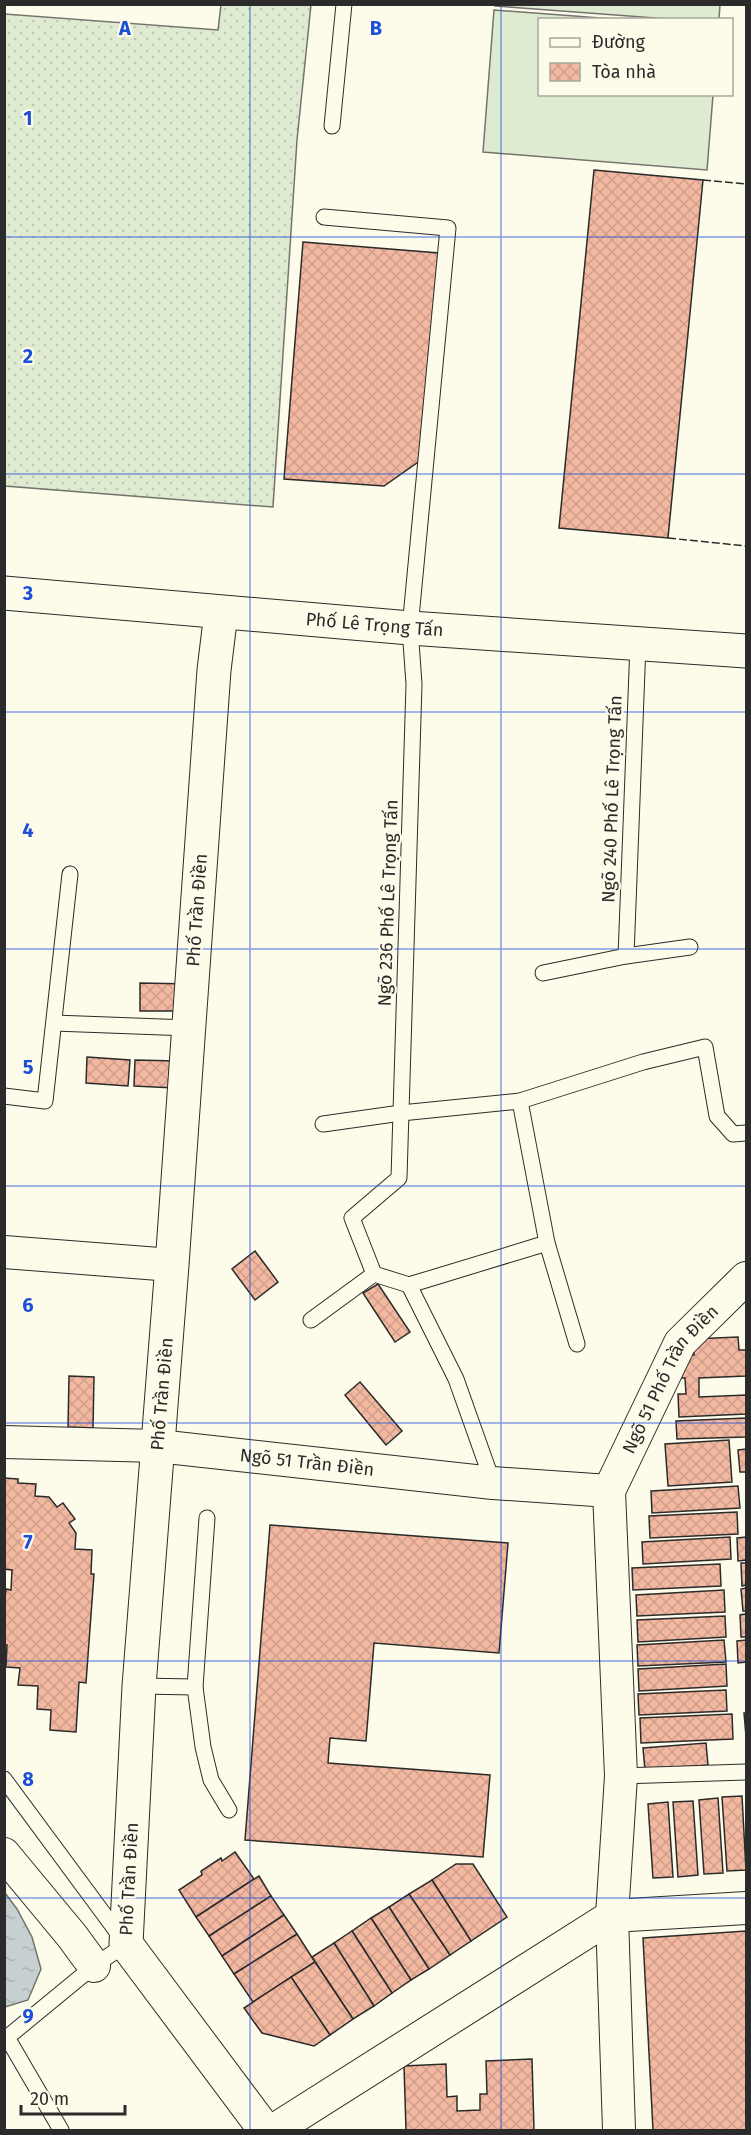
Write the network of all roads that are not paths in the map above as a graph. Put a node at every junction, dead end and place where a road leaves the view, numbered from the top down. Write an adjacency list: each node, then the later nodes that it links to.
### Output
1 (344, 4): 2 (lane)
2 (332, 126)
3 (324, 217): 6 (lane, Ngõ 236 Phố Lê Trọng Tấn)
4 (4, 593): 5 (street, Phố Lê Trọng Tấn)
5 (221, 613): 6 (street, Phố Lê Trọng Tấn); 14 (street, Phố Trần Điền)
6 (410, 628): 7 (street, Phố Lê Trọng Tấn); 17 (lane, Ngõ 236 Phố Lê Trọng Tấn)
7 (638, 644): 8 (street, Phố Lê Trọng Tấn); 11 (lane, Ngõ 240 Phố Lê Trọng Tấn)
8 (747, 651)
9 (70, 874): 13 (lane)
10 (690, 947): 11 (lane)
11 (626, 956): 12 (lane)
12 (543, 973)
13 (54, 1023): 14 (lane); 15 (lane)
14 (189, 1028): 22 (street, Phố Trần Điền)
15 (4, 1096)
16 (520, 1101): 17 (lane); 19 (lane); 20 (lane)
17 (401, 1113): 18 (lane); 23 (lane, Ngõ 236 Phố Lê Trọng Tấn)
18 (323, 1124)
19 (747, 1133)
20 (547, 1244): 25 (lane); 27 (lane)
21 (4, 1252): 22 (street)
22 (172, 1265): 29 (street, Phố Trần Điền)
23 (374, 1274): 25 (lane); 26 (lane)
24 (747, 1278): 31 (street, Ngõ 51 Phố Trần Điền)
25 (409, 1284): 30 (lane)
26 (311, 1320)
27 (577, 1344)
28 (4, 1442): 29 (street, Ngõ 51 Trần Điền)
29 (158, 1446): 30 (street, Ngõ 51 Trần Điền); 33 (street, Phố Trần Điền)
30 (493, 1483): 31 (street, Ngõ 51 Trần Điền)
31 (609, 1491): 36 (street)
32 (207, 1518): 34 (lane)
33 (139, 1686): 34 (lane); 42 (street, Phố Trần Điền)
34 (195, 1687): 38 (lane)
35 (747, 1772): 36 (lane)
36 (621, 1776): 41 (street)
37 (4, 1779): 42 (lane)
38 (229, 1810)
39 (4, 1854): 43 (street)
40 (747, 1908): 41 (street)
41 (612, 1916): 47 (street); 48 (street)
42 (126, 1944): 43 (lane); 46 (street, Phố Trần Điền)
43 (94, 1966): 44 (lane)
44 (6, 2040): 45 (lane)
45 (61, 2130)
46 (266, 2130)
47 (274, 2130)
48 (619, 2130)

